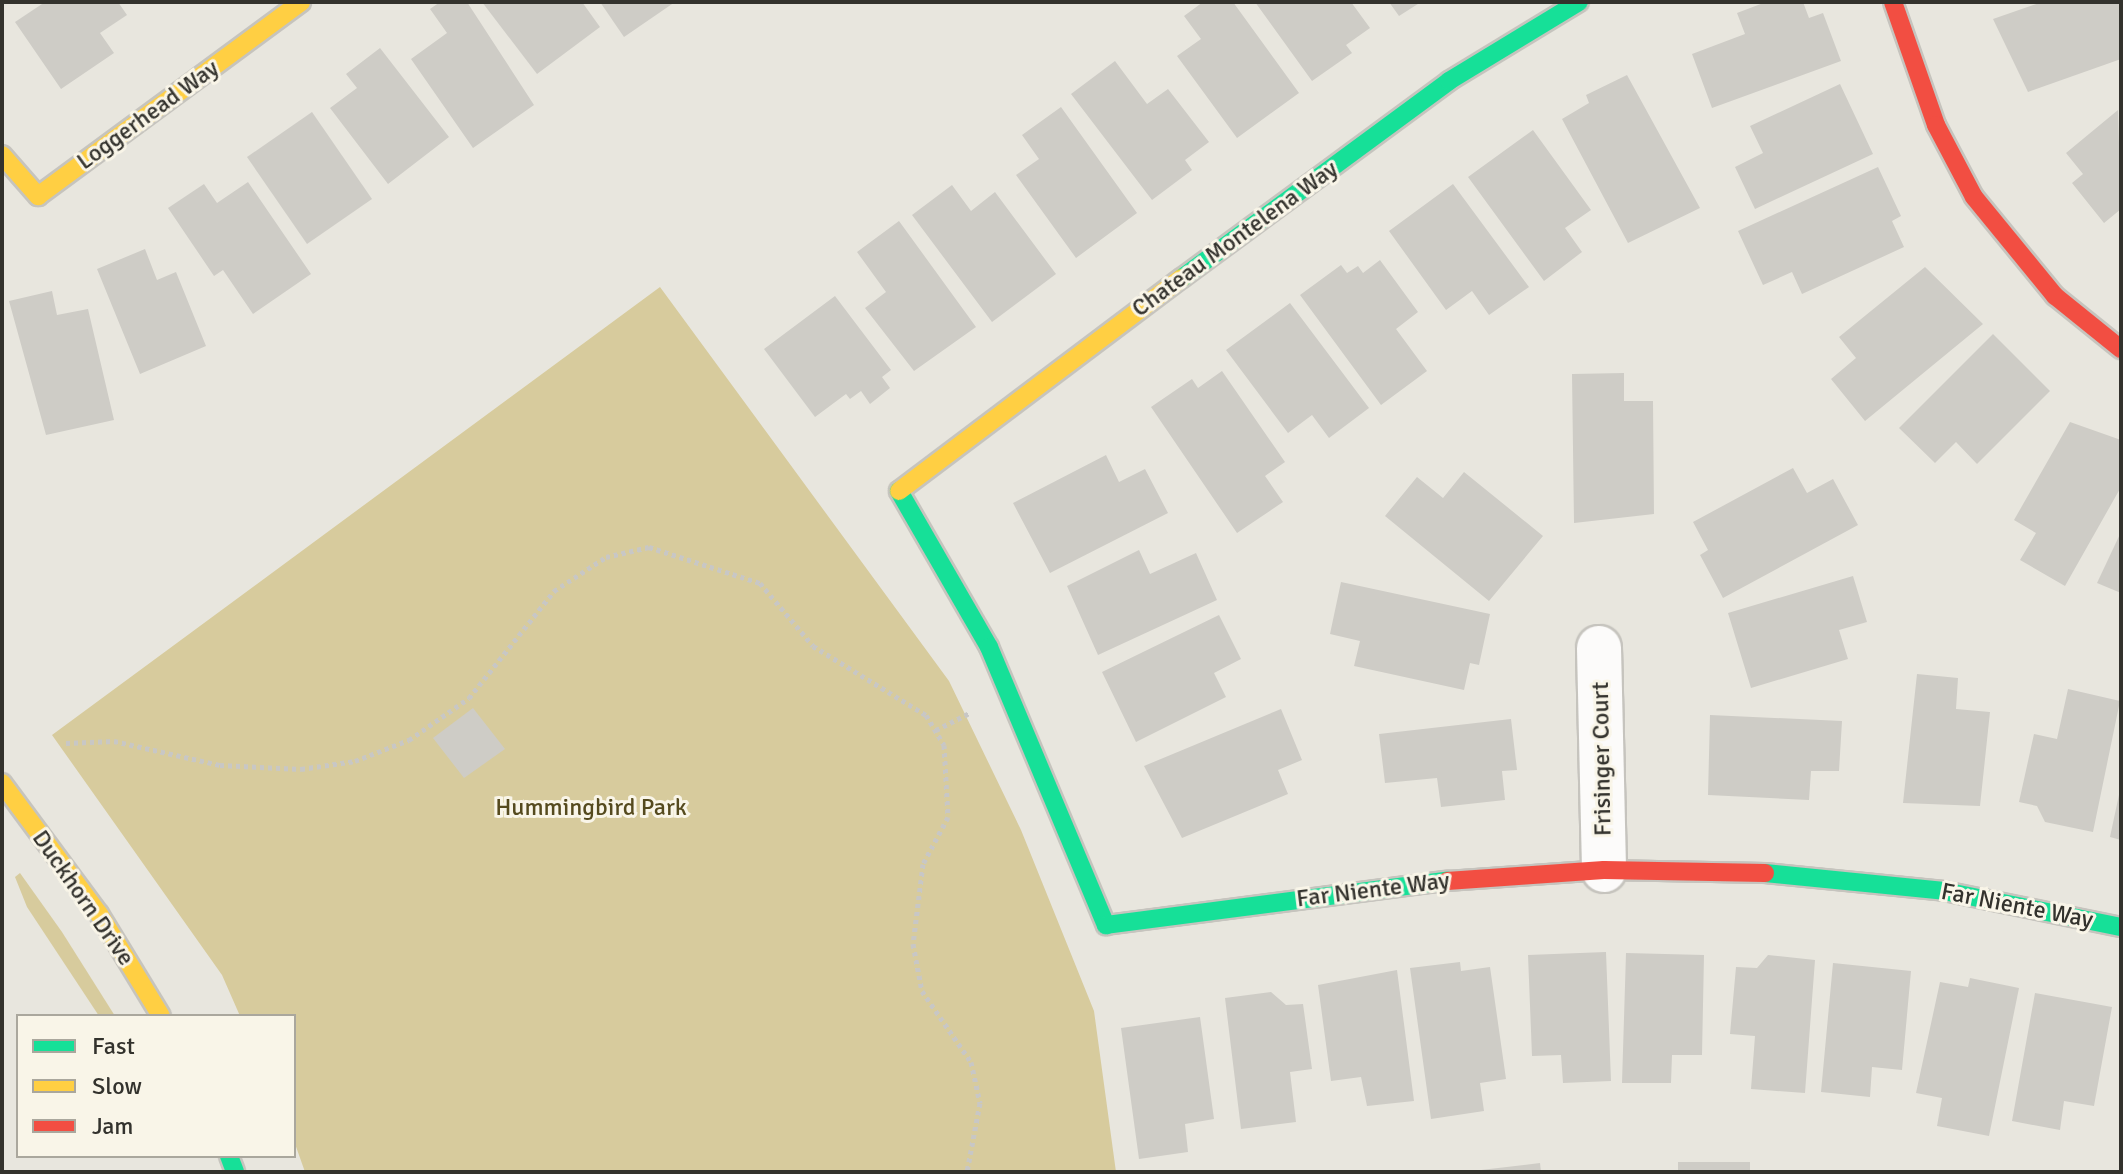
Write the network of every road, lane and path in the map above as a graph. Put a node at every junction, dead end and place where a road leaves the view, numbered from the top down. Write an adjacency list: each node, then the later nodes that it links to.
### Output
1 (301, 2): 4 (street, Loggerhead Way)
2 (1579, 2): 6 (street, Chateau Montelena Way)
3 (1893, 2): 5 (street)
4 (2, 155)
5 (2121, 349)
6 (898, 488): 12 (street, Far Niente Way)
7 (1599, 648): 12 (street, Frisinger Court)
8 (984, 706): 9 (path)
9 (936, 730): 10 (path); 15 (path)
10 (66, 743)
11 (2, 783): 14 (street, Duckhorn Drive)
12 (1604, 870): 13 (street, Far Niente Way)
13 (2121, 927)
14 (160, 1014)
15 (967, 1172)

